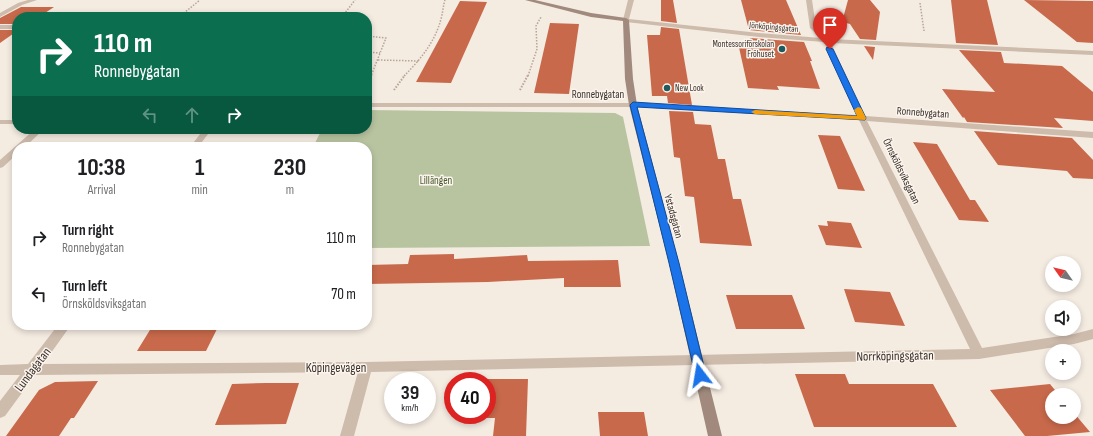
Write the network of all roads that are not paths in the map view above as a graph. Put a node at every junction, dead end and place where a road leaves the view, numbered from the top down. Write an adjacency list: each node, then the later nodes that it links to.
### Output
1 (34, 0): 5 (street)
2 (528, 0): 6 (street, Jönköpingsgatan)
3 (631, 0): 6 (street, Ystadsgatan)
4 (809, 0): 9 (street, Örnsköldsviksgatan)
5 (0, 15)
6 (626, 20): 9 (street, Jönköpingsgatan); 12 (street, Ystadsgatan)
7 (0, 27): 8 (street)
8 (12, 27)
9 (827, 40): 10 (street, Jönköpingsgatan); 13 (street, Örnsköldsviksgatan)
10 (1093, 53)
11 (372, 105): 12 (street, Ronnebygatan)
12 (633, 105): 13 (street, Ronnebygatan); 26 (street, Ystadsgatan)
13 (862, 118): 18 (street, Ronnebygatan); 25 (street, Örnsköldsviksgatan)
14 (0, 122): 15 (street)
15 (12, 122)
16 (34, 134): 19 (street)
17 (204, 134): 20 (street)
18 (1093, 135)
19 (26, 142)
20 (198, 142)
21 (12, 153): 22 (street)
22 (0, 164)
23 (60, 330): 28 (street, Lundagatan)
24 (1093, 334): 25 (street, Norrköpingsgatan)
25 (979, 354): 26 (street, Norrköpingsgatan)
26 (696, 360): 27 (street, Köpingevägen); 32 (street, Ystadsgatan)
27 (366, 367): 28 (street, Köpingevägen); 31 (street)
28 (32, 369): 29 (street, Köpingevägen); 30 (street, Lundagatan)
29 (0, 370)
30 (0, 412)
31 (347, 436)
32 (715, 436)

